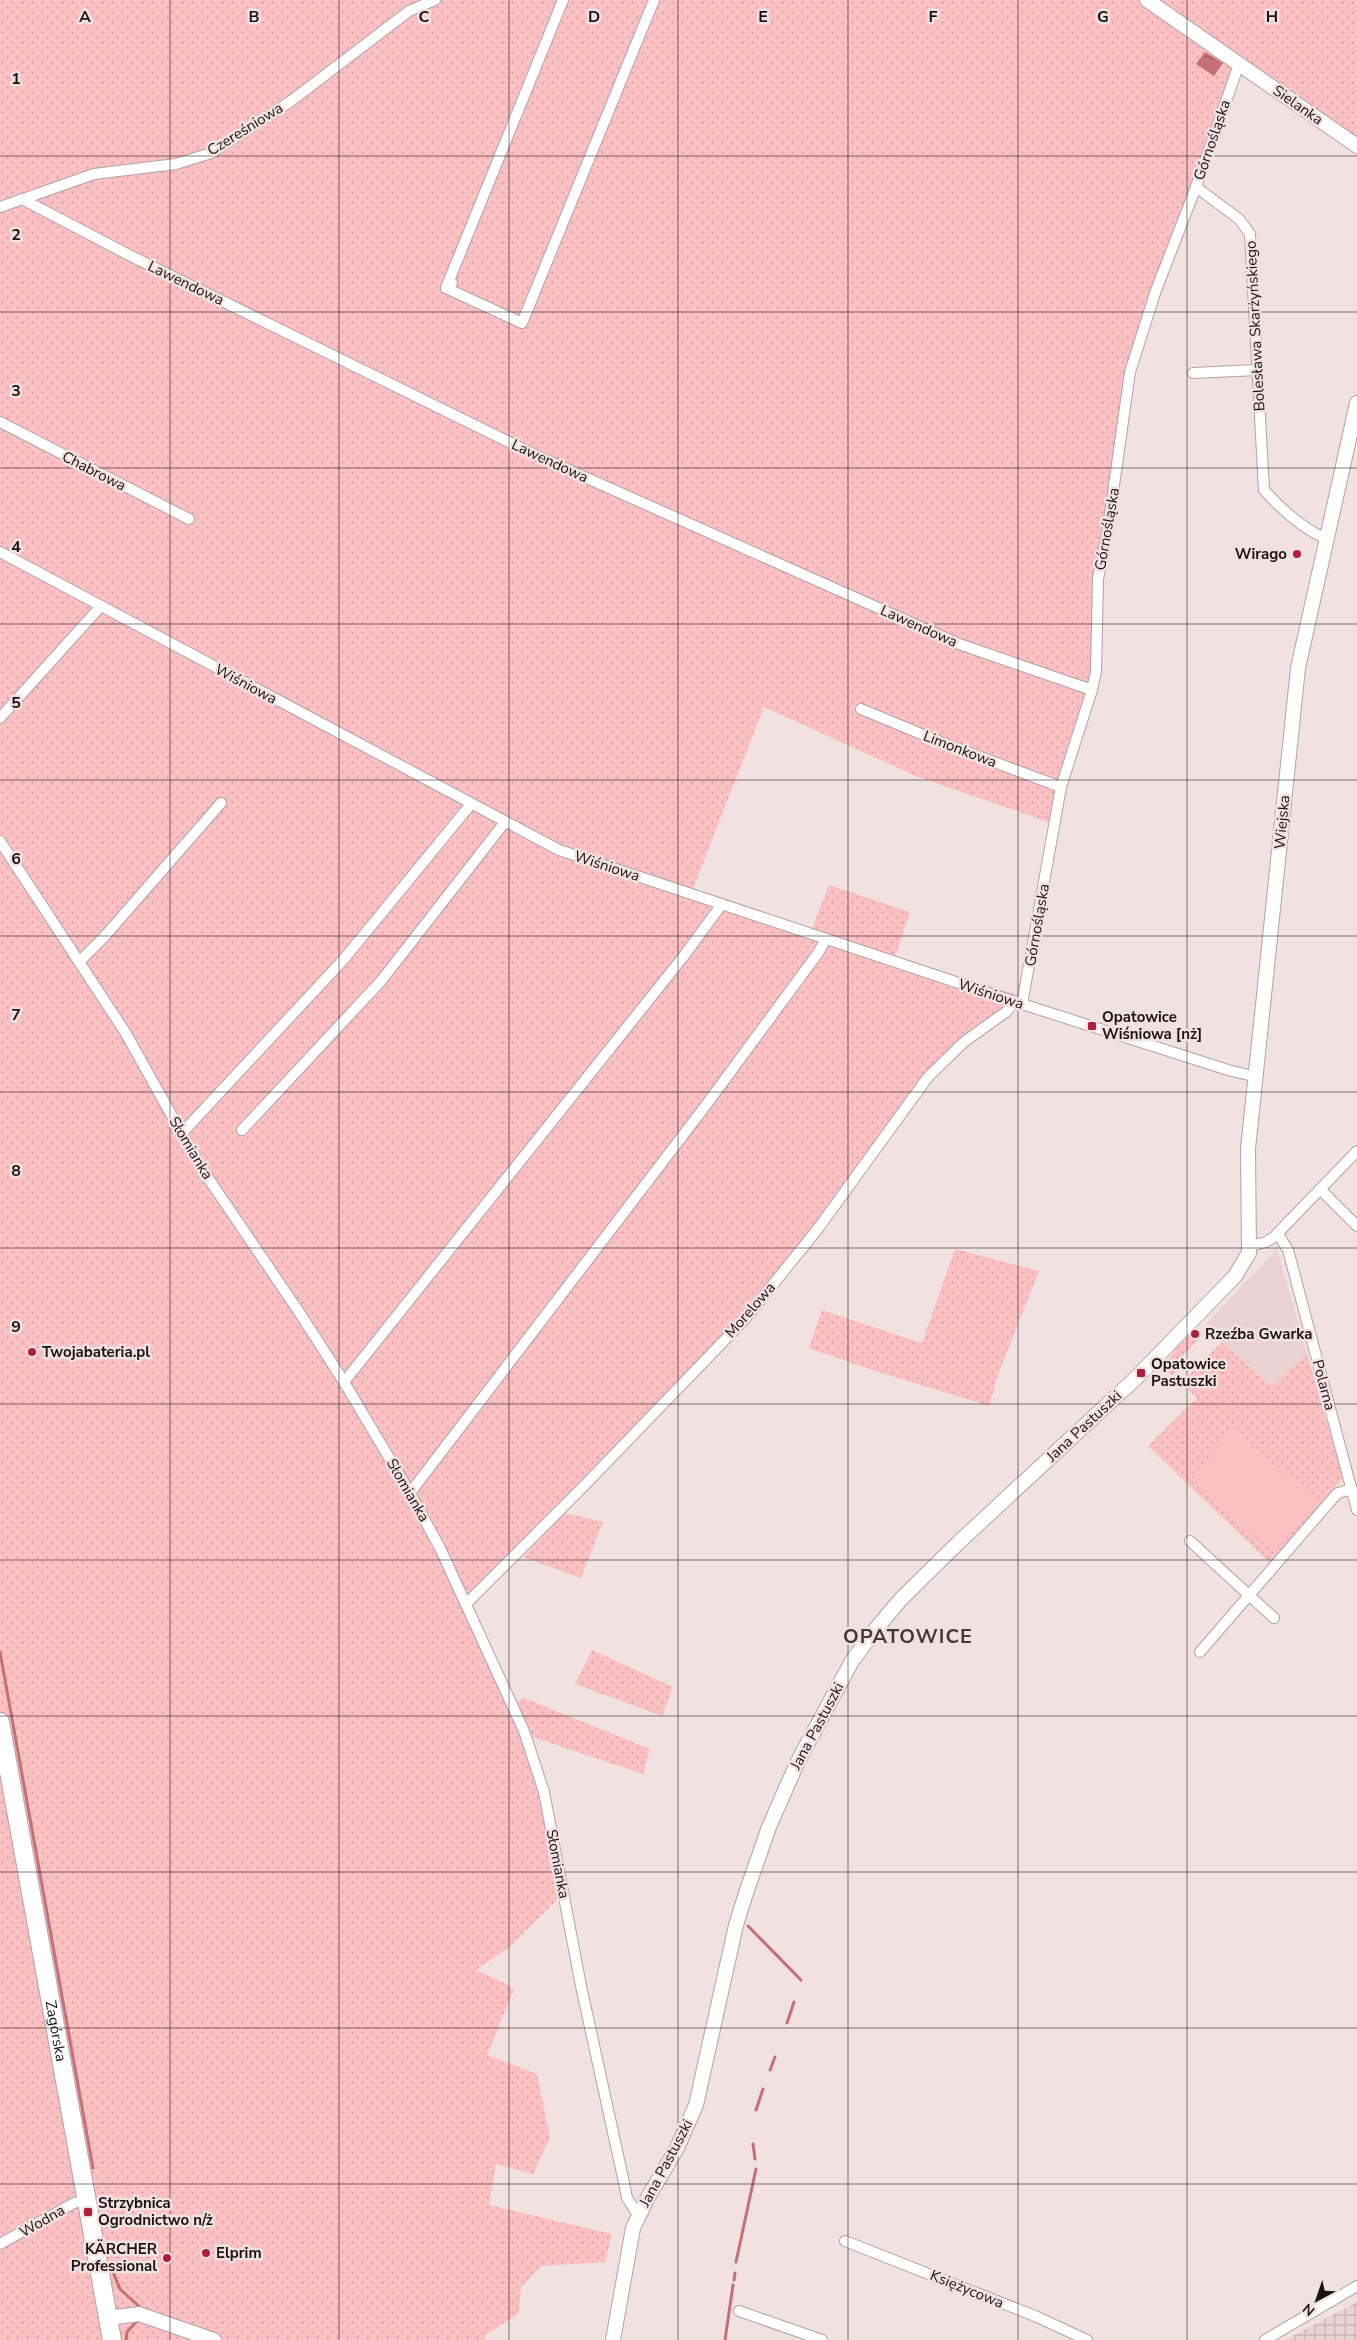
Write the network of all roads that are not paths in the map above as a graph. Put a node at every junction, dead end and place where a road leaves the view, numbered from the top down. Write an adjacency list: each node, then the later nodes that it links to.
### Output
1 (435, 0): 8 (street, Czereśniowa)
2 (563, 0): 3 (street)
3 (654, 0)
4 (1147, 0): 5 (street, Sielanka)
5 (1238, 64): 6 (street, Sielanka); 7 (street, Górnośląska)
6 (1357, 146)
7 (1196, 187): 10 (street, Bolesława Skarżyńskiego); 18 (street, Górnośląska)
8 (22, 198): 9 (street, Czereśniowa); 18 (street, Lawendowa)
9 (0, 207)
10 (1258, 370): 11 (street); 15 (street, Bolesława Skarżyńskiego)
11 (1193, 373)
12 (1357, 403): 15 (street, Wiejska)
13 (0, 422): 14 (street, Chabrowa)
14 (189, 519)
15 (1326, 539): 30 (street, Wiejska)
16 (0, 552): 17 (street, Wiśniowa)
17 (101, 606): 20 (street); 23 (street, Wiśniowa)
18 (1092, 690): 21 (street, Górnośląska)
19 (861, 709): 21 (street, Limonkowa)
20 (0, 718)
21 (1061, 786): 29 (street, Górnośląska)
22 (221, 803): 28 (street)
23 (471, 804): 24 (street, Wiśniowa); 32 (street)
24 (505, 822): 26 (street, Wiśniowa); 31 (street)
25 (0, 842): 28 (street, Słomianka)
26 (722, 904): 27 (street, Wiśniowa); 38 (street)
27 (826, 939): 29 (street, Wiśniowa); 40 (street)
28 (80, 961): 32 (street, Słomianka)
29 (1018, 1003): 30 (street, Wiśniowa); 44 (street, Morelowa)
30 (1257, 1077): 37 (street, Wiejska)
31 (242, 1130)
32 (182, 1133): 38 (street, Słomianka)
33 (1357, 1150): 34 (street)
34 (1320, 1189): 35 (street); 36 (street)
35 (1357, 1226)
36 (1278, 1234): 37 (street); 39 (street, Polarna)
37 (1250, 1246): 49 (street, Jana Pastuszki)
38 (344, 1382): 40 (street, Słomianka)
39 (1352, 1489): 41 (street, Polarna); 43 (street)
40 (410, 1493): 44 (street, Słomianka)
41 (1357, 1510)
42 (1190, 1541): 43 (street)
43 (1250, 1594): 45 (street); 46 (street)
44 (466, 1604): 49 (street, Słomianka)
45 (1274, 1618)
46 (1200, 1652)
47 (0, 1722): 48 (highway, Zagórska)
48 (86, 2200): 51 (street, Wodna); 54 (highway, Zagórska)
49 (638, 2214): 57 (street, Jana Pastuszki)
50 (845, 2241): 59 (street, Księżycowa)
51 (0, 2244)
52 (1357, 2286): 60 (street)
53 (738, 2311): 58 (street)
54 (108, 2318): 55 (highway, Zagórska); 56 (street)
55 (112, 2340)
56 (214, 2340)
57 (613, 2340)
58 (822, 2340)
59 (1087, 2340)
60 (1265, 2340)

